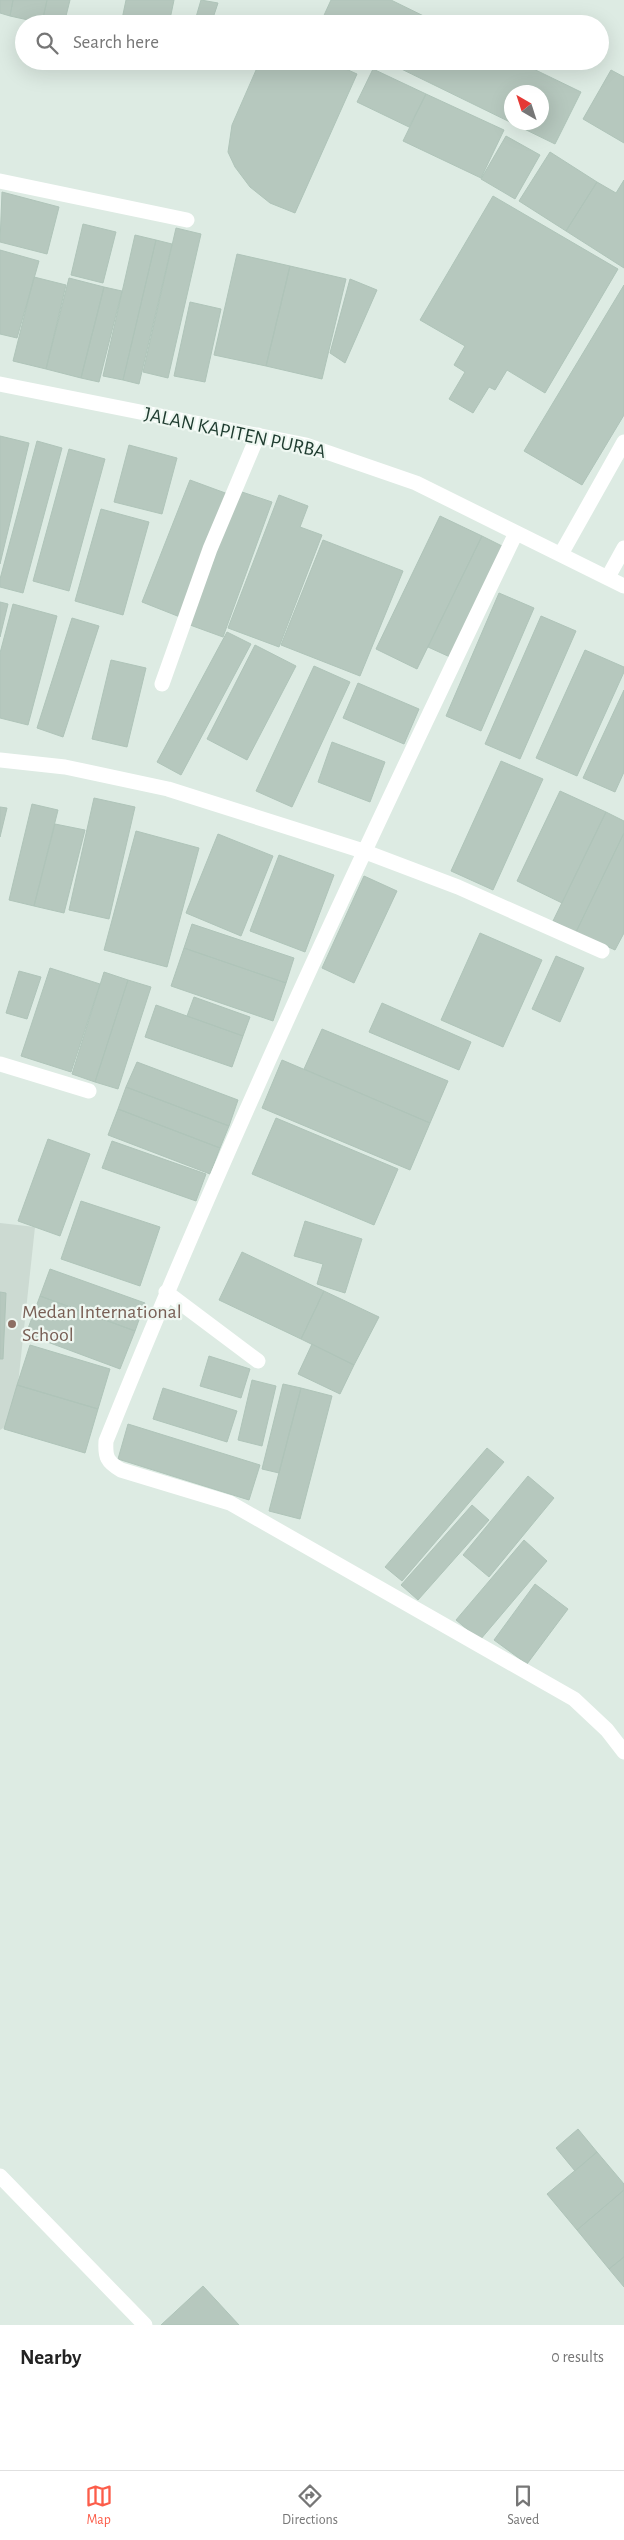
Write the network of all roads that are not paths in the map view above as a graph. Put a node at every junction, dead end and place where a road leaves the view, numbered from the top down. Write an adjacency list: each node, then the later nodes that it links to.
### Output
1 (0, 181): 2 (street)
2 (187, 220)
3 (0, 384): 4 (street, JALAN KAPITEN PURBA)
4 (258, 435): 6 (street, JALAN KAPITEN PURBA); 11 (street)
5 (624, 442): 8 (street)
6 (516, 533): 8 (street, JALAN KAPITEN PURBA); 13 (street)
7 (624, 548): 9 (street)
8 (560, 554): 9 (street, JALAN KAPITEN PURBA)
9 (608, 577): 10 (street, JALAN KAPITEN PURBA)
10 (624, 586)
11 (162, 684)
12 (0, 760): 13 (street)
13 (363, 851): 14 (street); 17 (street)
14 (602, 951)
15 (0, 1064): 16 (street)
16 (88, 1091)
17 (166, 1292): 18 (street); 19 (street)
18 (258, 1361)
19 (624, 1752)
20 (0, 2176): 21 (street)
21 (145, 2325)

